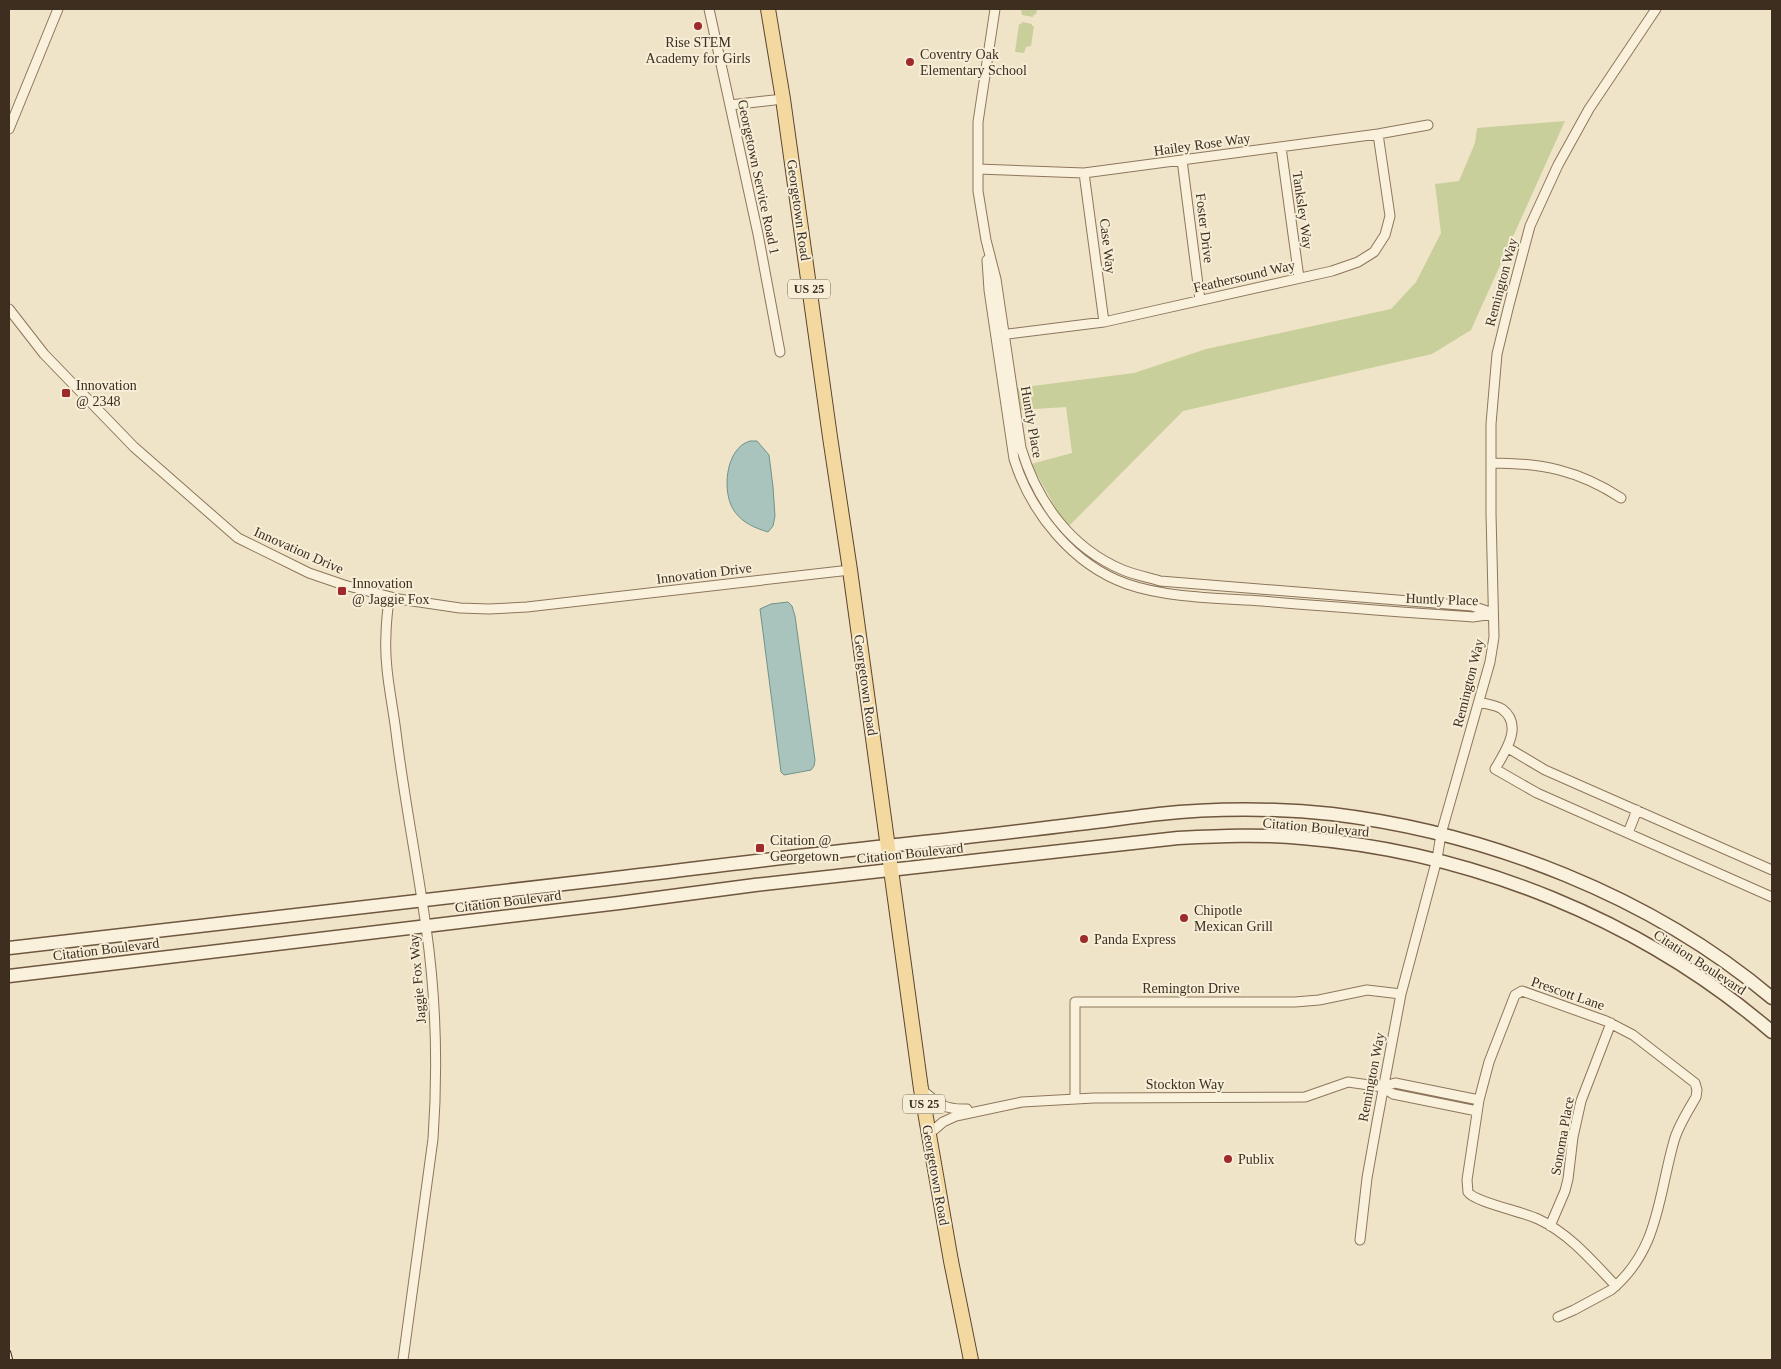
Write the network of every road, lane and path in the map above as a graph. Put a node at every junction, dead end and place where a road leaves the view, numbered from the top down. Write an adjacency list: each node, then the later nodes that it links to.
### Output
1 (58, 9): 9 (street)
2 (709, 9): 7 (street, Georgetown Service Road 1)
3 (768, 9): 6 (main road, Georgetown Road / US 25)
4 (994, 9): 13 (street, Huntly Place)
5 (1656, 9): 21 (street, Remington Way)
6 (783, 100): 7 (street); 23 (main road, Georgetown Road / US 25)
7 (730, 104): 20 (street, Georgetown Service Road 1)
8 (1428, 125): 10 (street, Hailey Rose Way)
9 (9, 130)
10 (1378, 134): 11 (street, Hailey Rose Way); 15 (street, Feathersound Way)
11 (1281, 147): 12 (street, Hailey Rose Way); 15 (street, Tanksley Way)
12 (1182, 160): 14 (street, Hailey Rose Way); 16 (street, Foster Drive)
13 (978, 169): 14 (street, Hailey Rose Way); 19 (street, Huntly Place)
14 (1084, 173): 18 (street, Case Way)
15 (1298, 278): 16 (street, Feathersound Way)
16 (1200, 300): 18 (street, Feathersound Way)
17 (9, 309): 24 (street, Innovation Drive)
18 (1104, 322): 19 (street, Feathersound Way)
19 (1000, 336): 25 (street, Huntly Place)
20 (780, 352)
21 (1491, 463): 22 (street); 25 (street, Remington Way)
22 (1621, 498)
23 (850, 570): 24 (street, Innovation Drive); 31 (main road, Georgetown Road / US 25)
24 (389, 597): 36 (street, Jaggie Fox Way)
25 (1494, 613): 26 (street, Remington Way)
26 (1479, 702): 27 (street); 30 (street, Remington Way)
27 (1508, 748): 28 (street); 29 (street)
28 (1638, 810): 29 (street); 34 (street)
29 (1628, 833): 35 (street)
30 (1441, 834): 31 (main road, Citation Boulevard); 32 (street, Remington Way); 41 (main road, Citation Boulevard)
31 (887, 846): 33 (main road, Georgetown Road / US 25); 36 (main road, Citation Boulevard)
32 (1436, 859): 33 (main road, Citation Boulevard); 40 (street, Remington Way); 43 (main road, Citation Boulevard)
33 (890, 870): 37 (main road, Citation Boulevard); 45 (main road, Georgetown Road / US 25)
34 (1772, 870)
35 (1772, 897)
36 (421, 900): 37 (street, Jaggie Fox Way); 38 (main road, Citation Boulevard)
37 (426, 926): 39 (main road, Citation Boulevard); 55 (street, Jaggie Fox Way)
38 (9, 948)
39 (9, 976)
40 (1401, 994): 44 (street, Remington Way); 46 (street, Remington Drive)
41 (1772, 998)
42 (1611, 1023): 47 (street, Prescott Lane); 51 (street, Sonoma Place); 53 (street, Prescott Lane)
43 (1772, 1032)
44 (1383, 1087): 46 (street, Stockton Way); 47 (street, Stockton Way); 49 (street, Stockton Way); 52 (street, Remington Way)
45 (921, 1089): 48 (street, Stockton Way); 50 (main road, Georgetown Road / US 25)
46 (1075, 1098): 48 (street, Stockton Way)
47 (1479, 1100): 49 (street, Prescott Lane)
48 (985, 1109): 50 (street, Stockton Way)
49 (1477, 1111): 51 (street, Prescott Lane)
50 (929, 1134): 56 (main road, Georgetown Road / US 25)
51 (1550, 1226): 53 (street, Prescott Lane)
52 (1360, 1240)
53 (1616, 1286): 54 (street, Prescott Lane)
54 (1558, 1317)
55 (403, 1360)
56 (971, 1360)

